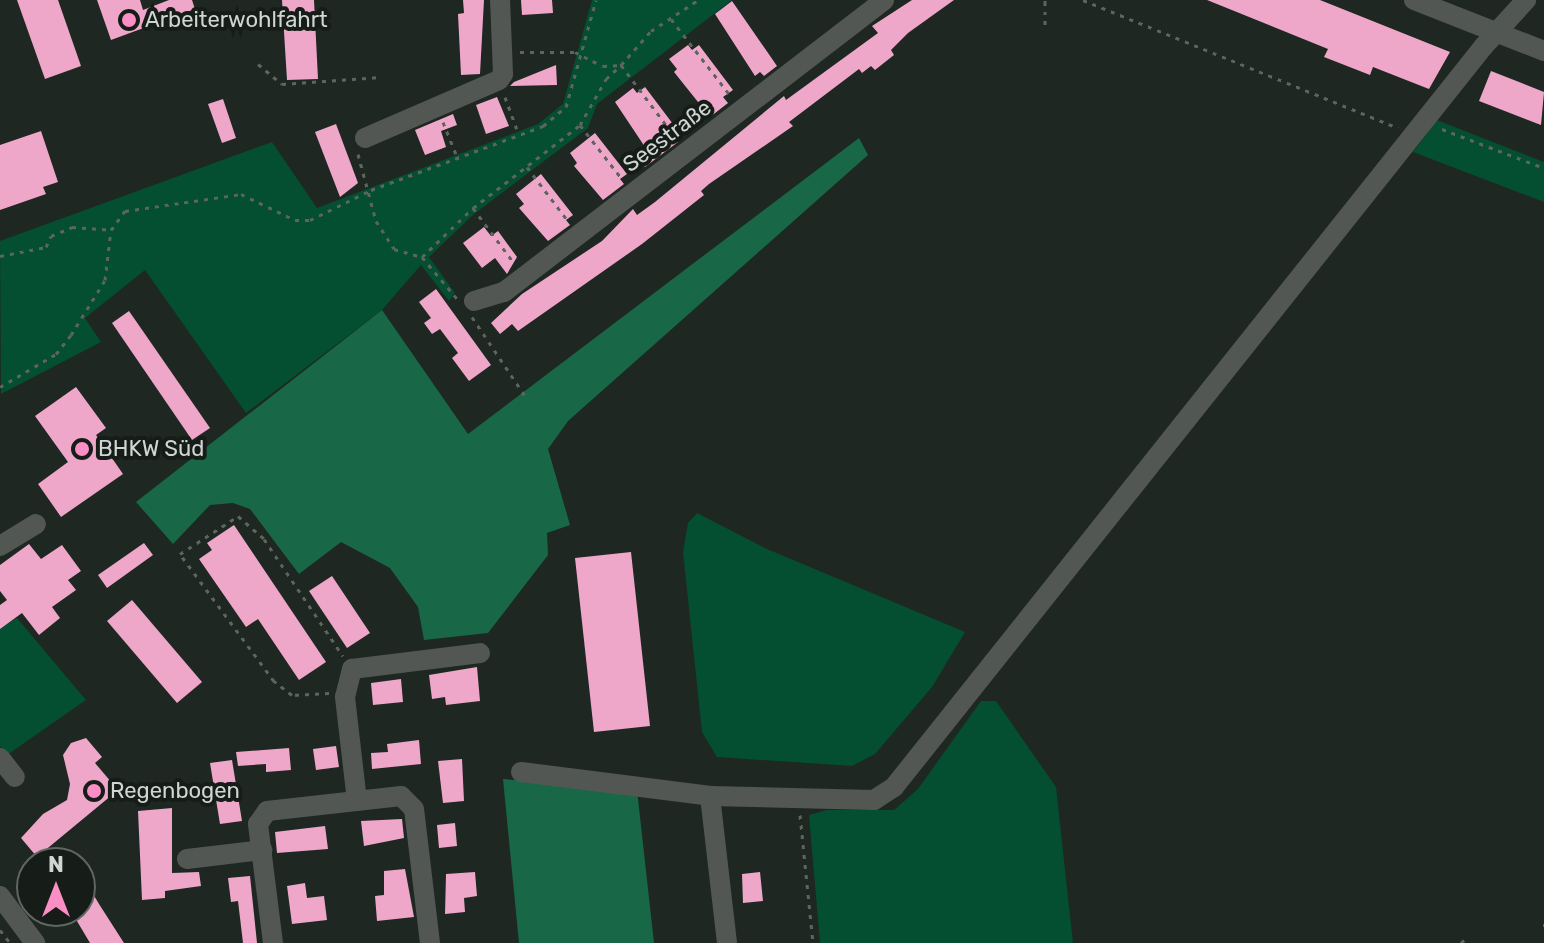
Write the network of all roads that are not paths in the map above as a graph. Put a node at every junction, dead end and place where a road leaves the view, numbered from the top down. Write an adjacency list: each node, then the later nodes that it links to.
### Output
1 (500, 0): 7 (street)
2 (884, 0): 8 (street, Seestraße)
3 (1414, 0): 5 (street)
4 (1526, 0): 5 (street)
5 (1497, 33): 6 (street); 15 (street)
6 (1544, 51)
7 (365, 138)
8 (474, 301)
9 (36, 524): 10 (street)
10 (0, 546)
11 (480, 653): 16 (street)
12 (0, 758): 14 (street)
13 (521, 772): 15 (street)
14 (15, 777)
15 (710, 796): 23 (street)
16 (357, 801): 17 (street); 22 (street)
17 (262, 850): 18 (street); 21 (street)
18 (187, 859)
19 (0, 896): 20 (street)
20 (35, 943)
21 (273, 943)
22 (430, 943)
23 (727, 943)

